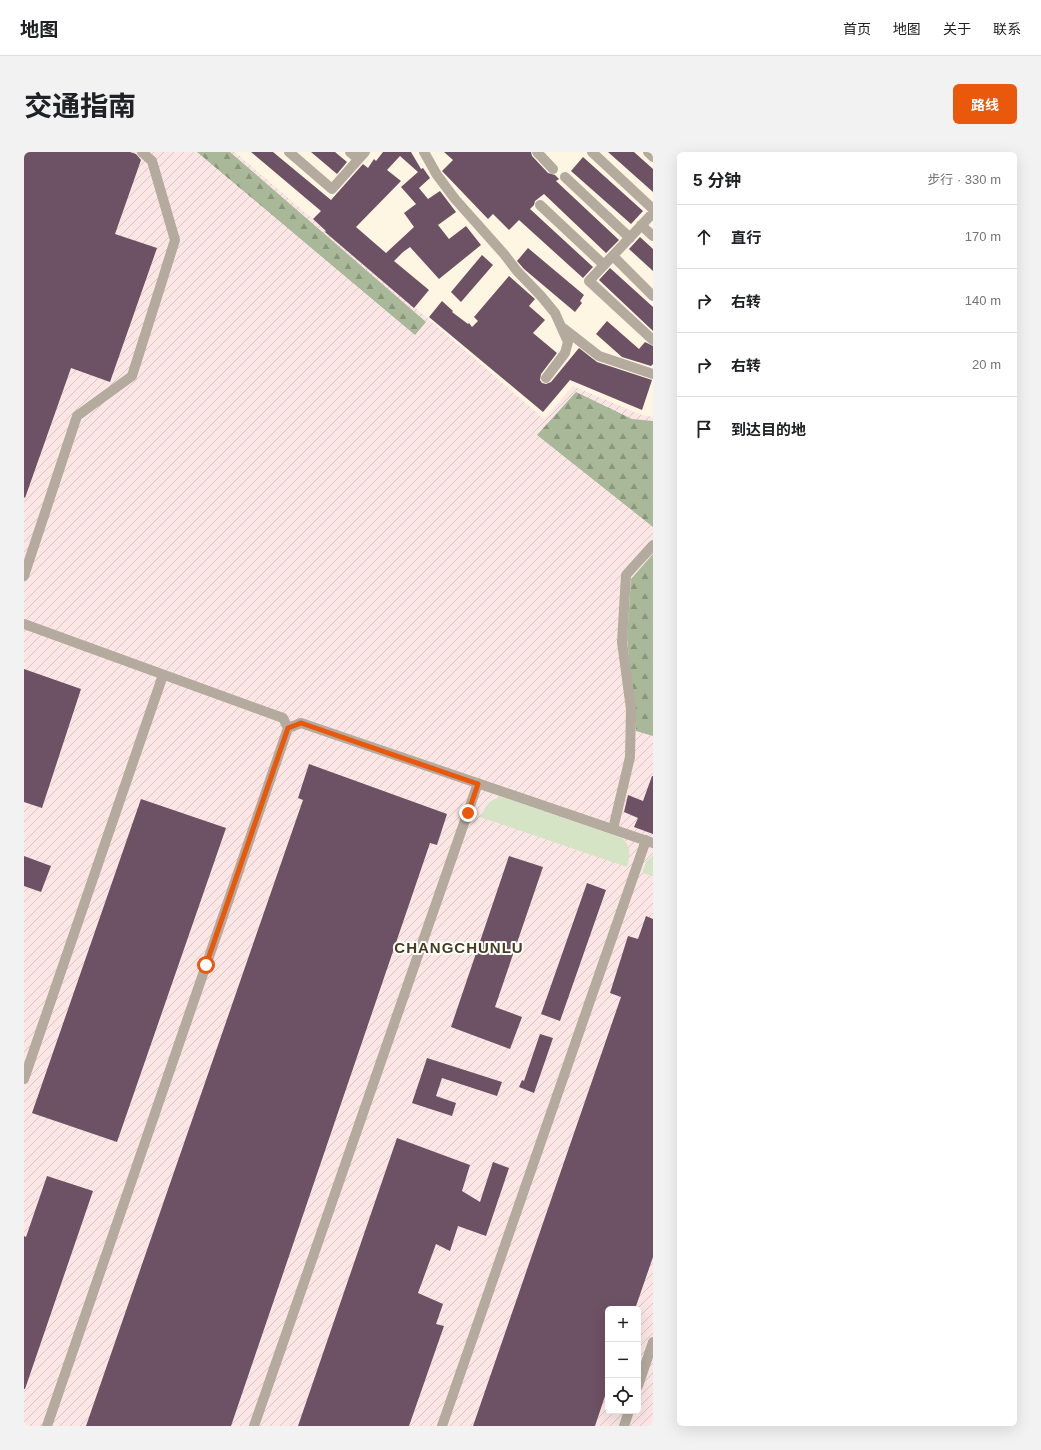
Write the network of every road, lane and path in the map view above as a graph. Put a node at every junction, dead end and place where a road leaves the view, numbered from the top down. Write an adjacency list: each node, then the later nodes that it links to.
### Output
1 (142, 152): 26 (street)
2 (289, 152): 8 (street)
3 (350, 152): 8 (street)
4 (424, 152): 21 (street)
5 (537, 152): 10 (street)
6 (592, 152): 13 (street)
7 (648, 152): 9 (street)
8 (361, 156)
9 (653, 157)
10 (553, 169)
11 (565, 177): 17 (street)
12 (540, 205): 19 (street)
13 (653, 209)
14 (653, 213): 15 (street)
15 (641, 225): 16 (street); 17 (street)
16 (653, 236)
17 (630, 238): 18 (street)
18 (613, 256): 19 (street); 20 (street)
19 (604, 265): 22 (street)
20 (653, 296)
21 (563, 328): 23 (street); 24 (street)
22 (653, 340)
23 (653, 374)
24 (546, 378)
25 (653, 545): 31 (street)
26 (24, 576)
27 (24, 624): 28 (street)
28 (163, 675): 29 (street); 33 (street)
29 (288, 728): 30 (street); 37 (street)
30 (478, 784): 31 (street); 38 (street)
31 (613, 829): 32 (street)
32 (649, 842): 39 (street)
33 (24, 1079)
34 (653, 1342): 35 (street)
35 (641, 1378)
36 (628, 1414): 40 (street)
37 (47, 1426)
38 (254, 1426)
39 (442, 1426)
40 (624, 1426)

